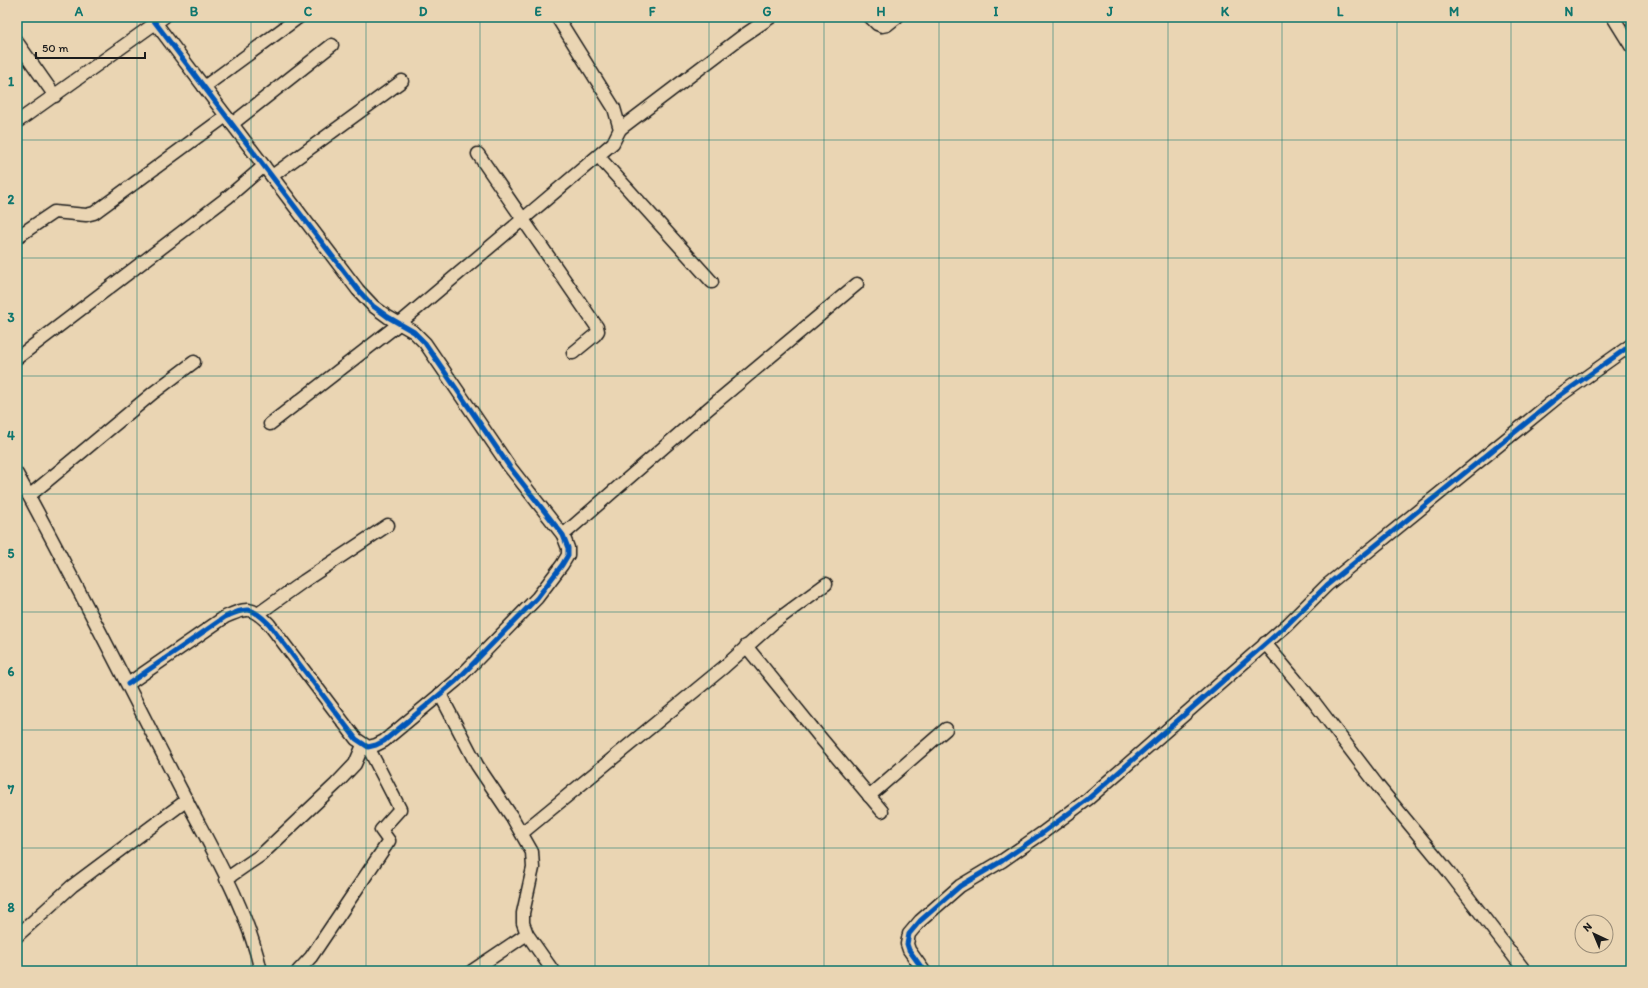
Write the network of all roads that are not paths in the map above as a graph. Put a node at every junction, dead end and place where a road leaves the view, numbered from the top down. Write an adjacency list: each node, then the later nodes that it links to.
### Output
1 (300, 17): 12 (street)
2 (557, 17): 16 (street)
3 (771, 17): 16 (street)
4 (870, 17): 5 (street)
5 (897, 17)
6 (1613, 17): 10 (street)
7 (157, 19): 12 (street); 13 (street)
8 (17, 42): 13 (street)
9 (332, 45): 14 (street)
10 (1631, 46)
11 (402, 81): 19 (street)
12 (204, 87): 14 (street)
13 (55, 96): 15 (street)
14 (229, 120): 19 (street); 21 (street)
15 (17, 122)
16 (620, 129): 18 (street)
17 (478, 154): 20 (street)
18 (598, 156): 20 (street); 22 (street)
19 (268, 171): 24 (street); 27 (street)
20 (523, 219): 24 (street); 26 (street)
21 (17, 237)
22 (712, 282)
23 (857, 284): 33 (street)
24 (400, 324): 29 (street); 33 (street)
25 (1631, 345): 36 (street)
26 (573, 353)
27 (17, 358)
28 (194, 362): 31 (street)
29 (270, 424)
30 (17, 474): 31 (street)
31 (29, 496): 38 (street)
32 (388, 525): 35 (street)
33 (562, 535): 39 (street)
34 (826, 584): 37 (street)
35 (258, 614): 38 (street); 41 (street)
36 (1266, 643): 53 (street); 54 (street)
37 (746, 646): 42 (street); 45 (street)
38 (128, 684): 43 (street)
39 (440, 694): 41 (street); 45 (street)
40 (946, 729): 42 (street)
41 (365, 746): 46 (street); 50 (street)
42 (869, 796): 44 (street)
43 (186, 800): 46 (street); 48 (street)
44 (882, 811)
45 (522, 833): 47 (street)
46 (226, 879): 49 (street)
47 (527, 934): 51 (street); 52 (street)
48 (17, 936)
49 (261, 971)
50 (298, 971)
51 (472, 971)
52 (553, 971)
53 (924, 971)
54 (1525, 971)

